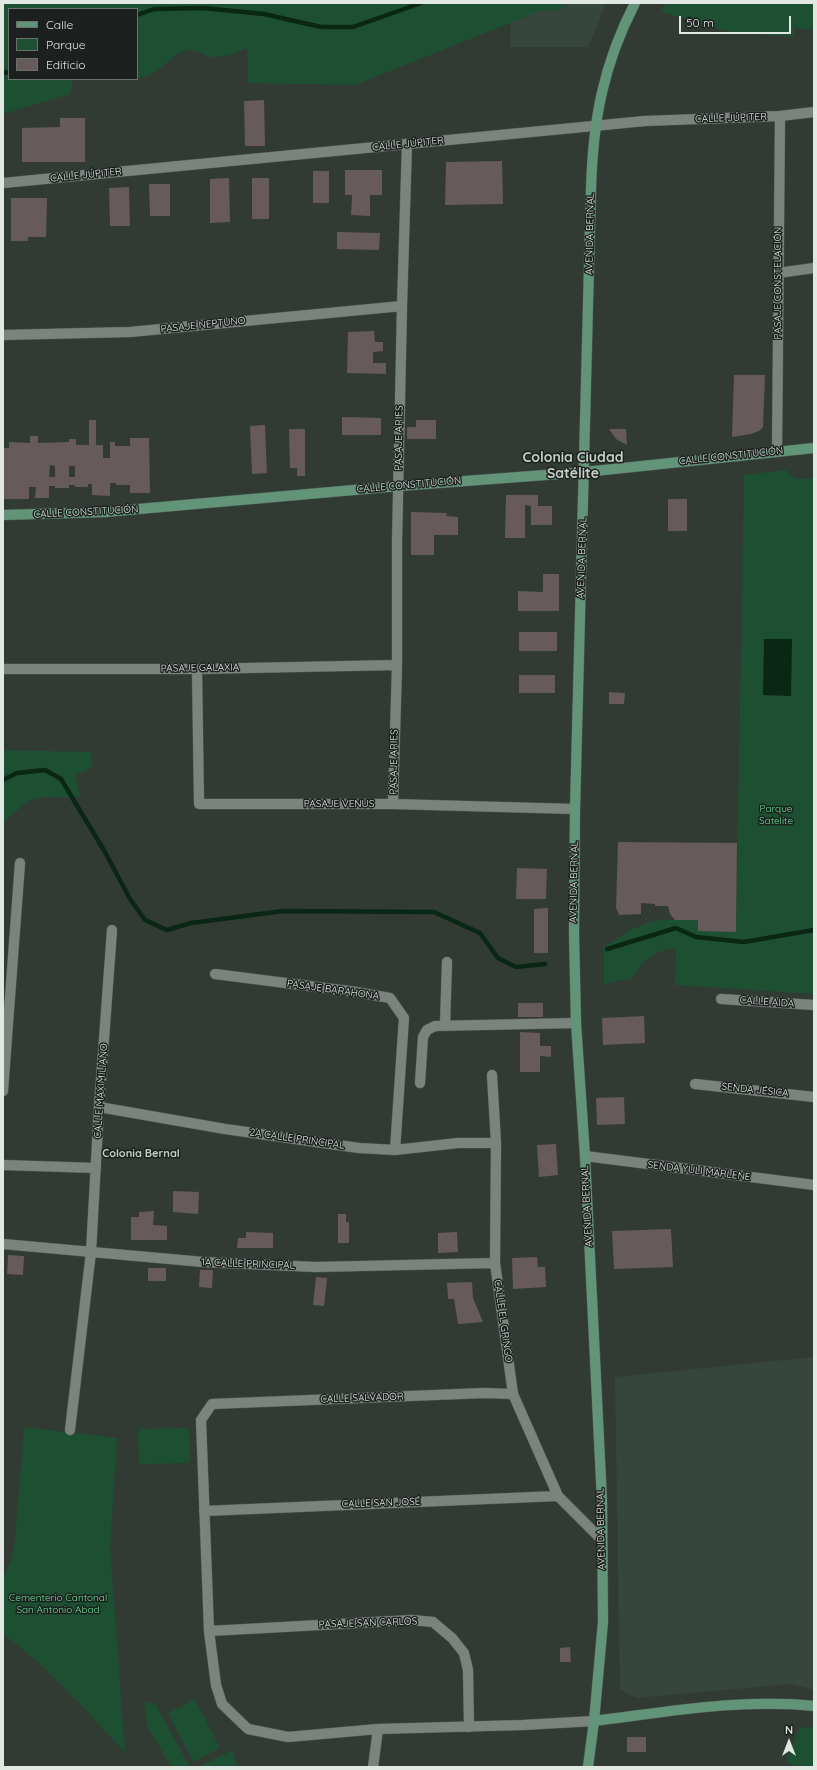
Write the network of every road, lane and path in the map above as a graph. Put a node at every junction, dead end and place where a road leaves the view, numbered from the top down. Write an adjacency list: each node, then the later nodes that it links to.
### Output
1 (635, 3): 4 (main road, AVENIDA BERNAL)
2 (814, 112): 3 (street, CALLE JÚPITER)
3 (780, 116): 4 (street, CALLE JÚPITER); 8 (street, PASAJE CONSTELACIÓN)
4 (596, 126): 5 (street, CALLE JÚPITER); 13 (main road, AVENIDA BERNAL)
5 (407, 144): 6 (street, CALLE JÚPITER); 9 (street, PASAJE ARIES)
6 (3, 183)
7 (814, 268): 8 (street)
8 (778, 273): 12 (street, PASAJE CONSTELACIÓN)
9 (402, 306): 10 (street, PASAJE NEPTUNO); 14 (street, PASAJE ARIES)
10 (3, 335)
11 (814, 448): 12 (main road, CALLE CONSTITUCIÓN)
12 (777, 451): 13 (main road, CALLE CONSTITUCIÓN)
13 (585, 472): 14 (main road, CALLE CONSTITUCIÓN); 20 (main road, AVENIDA BERNAL)
14 (399, 486): 15 (main road, CALLE CONSTITUCIÓN); 16 (street, PASAJE ARIES)
15 (3, 515)
16 (397, 665): 18 (street, PASAJE GALAXIA); 19 (street, PASAJE ARIES)
17 (3, 669): 18 (street, PASAJE GALAXIA)
18 (197, 669): 19 (street, PASAJE VENUS)
19 (393, 804): 20 (street, PASAJE VENUS)
20 (575, 809): 27 (main road, AVENIDA BERNAL)
21 (20, 863): 32 (street)
22 (112, 930): 34 (street, CALLE MAXIMILIANO)
23 (447, 962): 28 (street)
24 (215, 974): 36 (street, PASAJE BARAHONA)
25 (721, 999): 26 (street, CALLE AIDA)
26 (814, 1005)
27 (576, 1023): 28 (street); 37 (main road, AVENIDA BERNAL)
28 (446, 1025): 30 (street)
29 (492, 1075): 35 (street, CALLE EL GRINGO)
30 (420, 1083)
31 (696, 1084): 33 (street, SENDA JÉSICA)
32 (3, 1091)
33 (814, 1096)
34 (99, 1107): 36 (street, 2A CALLE PRINCIPAL); 39 (street, CALLE MAXIMILIANO)
35 (496, 1143): 36 (street, 2A CALLE PRINCIPAL); 43 (street, CALLE EL GRINGO)
36 (395, 1150)
37 (585, 1156): 40 (street, SENDA YULI MARLENE); 48 (main road, AVENIDA BERNAL)
38 (3, 1165): 39 (street)
39 (96, 1168): 42 (street, CALLE MAXIMILIANO)
40 (814, 1186)
41 (3, 1244): 42 (street, 1A CALLE PRINCIPAL)
42 (91, 1252): 43 (street, 1A CALLE PRINCIPAL); 45 (street, CALLE MAXIMILIANO)
43 (494, 1264): 44 (street, CALLE EL GRINGO)
44 (513, 1394): 46 (street, CALLE EL GRINGO); 47 (street, CALLE SALVADOR)
45 (70, 1430)
46 (558, 1496): 47 (street, CALLE SAN JOSÉ); 48 (street, CALLE EL GRINGO)
47 (204, 1511): 49 (street)
48 (602, 1540): 51 (main road, AVENIDA BERNAL)
49 (209, 1631): 52 (street, PASAJE SAN CARLOS); 53 (street)
50 (814, 1706): 51 (main road)
51 (594, 1721): 52 (street); 55 (main road, AVENIDA BERNAL)
52 (469, 1726): 53 (street)
53 (378, 1730): 54 (street)
54 (373, 1767)
55 (588, 1767)

